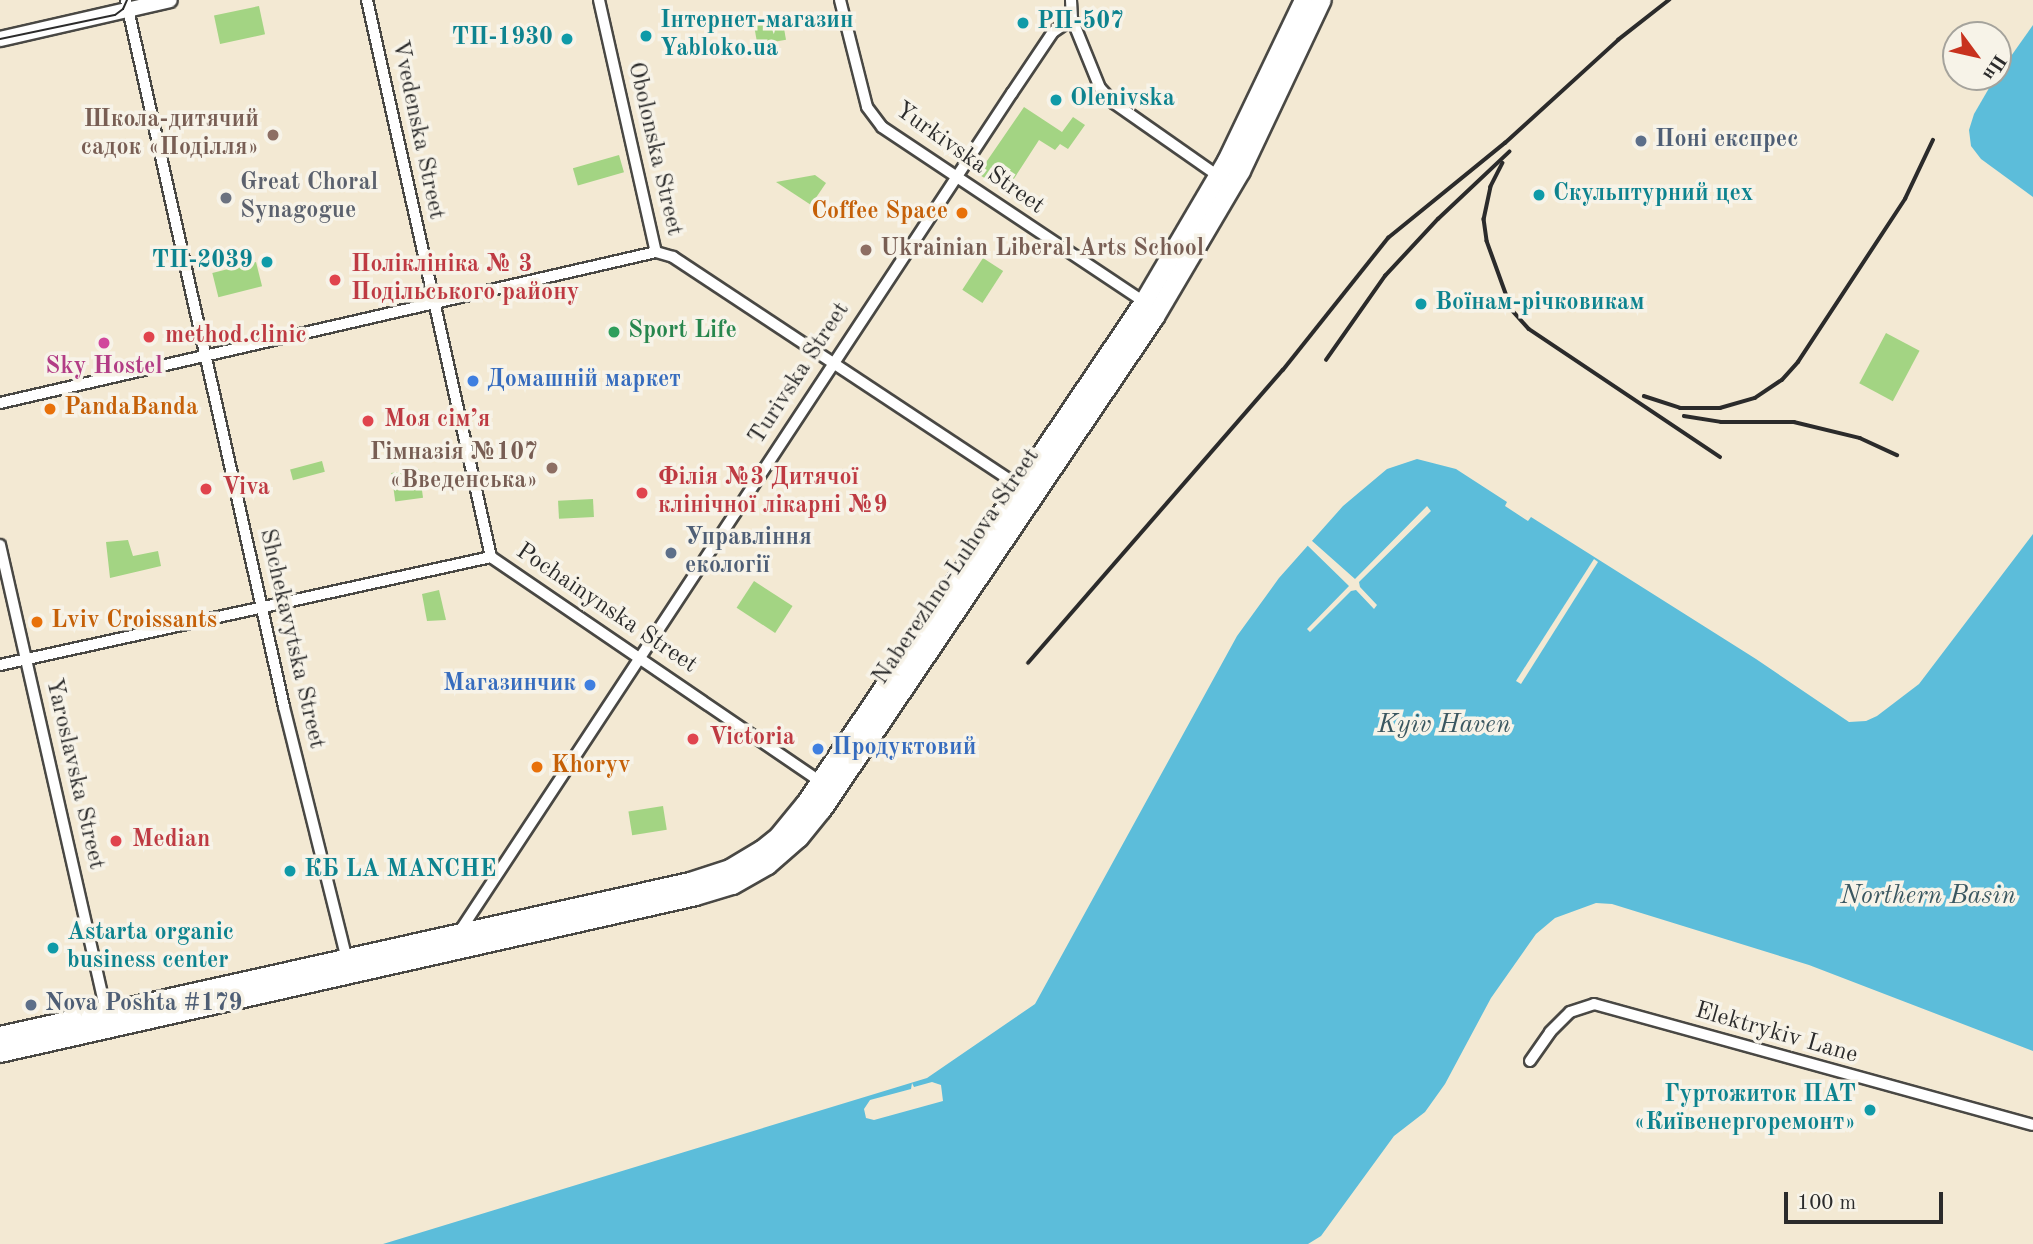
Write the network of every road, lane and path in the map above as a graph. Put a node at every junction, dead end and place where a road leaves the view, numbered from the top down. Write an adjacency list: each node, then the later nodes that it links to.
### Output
1 (170, 0): 8 (street)
2 (367, 0): 15 (street, Vvedenska Street)
3 (599, 0): 13 (street, Obolonska Street)
4 (840, 0): 11 (street, Yurkivska Street)
5 (1071, 0): 9 (street)
6 (1304, 0): 12 (main road, Naberezhno-Luhova Street)
7 (1322, 0): 12 (main road, Naberezhno-Luhova Street)
8 (128, 5): 10 (street); 16 (street, Shchekavytska Street)
9 (1072, 19): 11 (street, Turivska Street); 12 (street)
10 (0, 39)
11 (955, 178): 14 (street, Yurkivska Street); 17 (street, Turivska Street)
12 (1225, 181): 14 (main road, Naberezhno-Luhova Street); 26 (main road, Naberezhno-Luhova Street)
13 (656, 252): 15 (street); 17 (street, Obolonska Street)
14 (1144, 302): 19 (main road, Naberezhno-Luhova Street)
15 (433, 303): 16 (street); 21 (street, Vvedenska Street)
16 (206, 358): 18 (street); 22 (street, Shchekavytska Street)
17 (831, 363): 19 (street, Obolonska Street); 23 (street, Turivska Street)
18 (0, 403)
19 (1021, 487): 26 (main road, Naberezhno-Luhova Street)
20 (0, 545): 24 (street, Yaroslavska Street)
21 (491, 557): 22 (street, Pochainynska Street); 23 (street, Pochainynska Street)
22 (262, 608): 24 (street, Pochainynska Street); 28 (street, Shchekavytska Street)
23 (638, 656): 26 (street, Pochainynska Street); 27 (street, Turivska Street)
24 (26, 658): 25 (street, Pochainynska Street); 29 (street, Yaroslavska Street)
25 (0, 665)
26 (828, 787): 27 (main road, Naberezhno-Luhova Street)
27 (458, 942): 28 (main road); 31 (main road)
28 (347, 959): 29 (main road)
29 (106, 1013): 30 (main road)
30 (0, 1035)
31 (0, 1052)
32 (1530, 1061): 33 (street, Elektrykiv Lane)
33 (2033, 1125)

